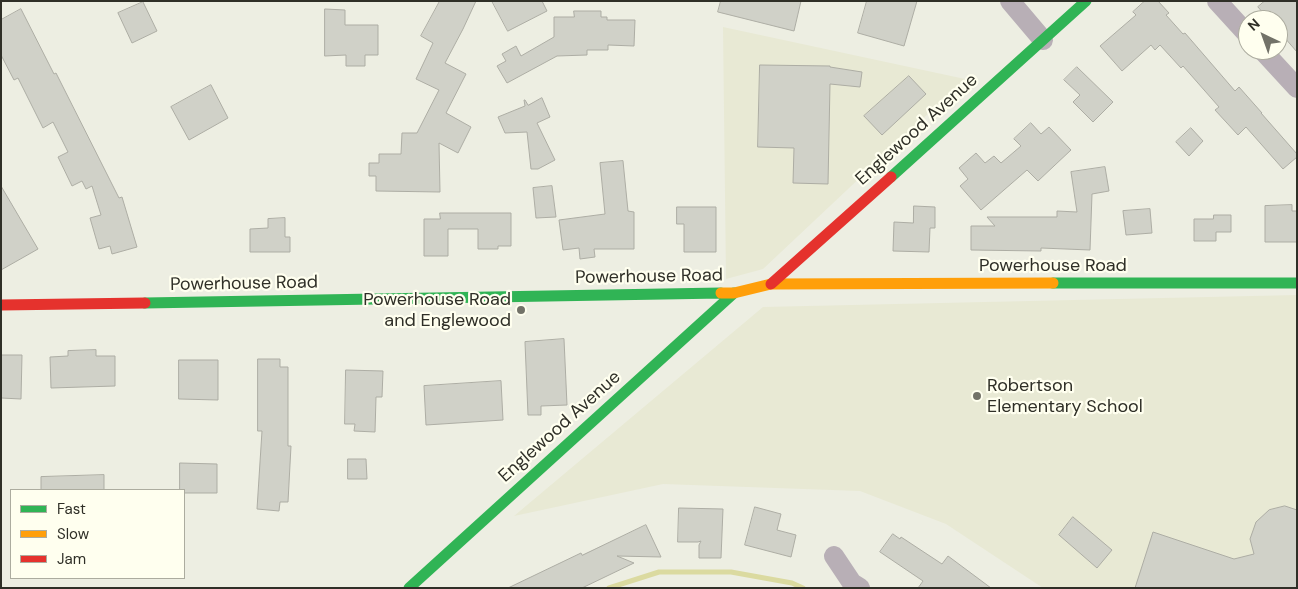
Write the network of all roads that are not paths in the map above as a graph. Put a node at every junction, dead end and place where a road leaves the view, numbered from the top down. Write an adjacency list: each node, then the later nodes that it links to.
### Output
1 (1010, 1): 5 (street)
2 (1086, 1): 5 (street, Englewood Avenue)
3 (1217, 1): 4 (street)
4 (1238, 24)
5 (1043, 40): 9 (street, Englewood Avenue)
6 (1271, 60): 7 (street)
7 (1297, 88)
8 (1297, 283): 9 (street, Powerhouse Road)
9 (772, 284): 10 (street, Powerhouse Road)
10 (734, 293): 11 (street, Powerhouse Road); 13 (street, Englewood Avenue)
11 (1, 305)
12 (834, 556): 14 (street)
13 (409, 588)
14 (860, 588)

